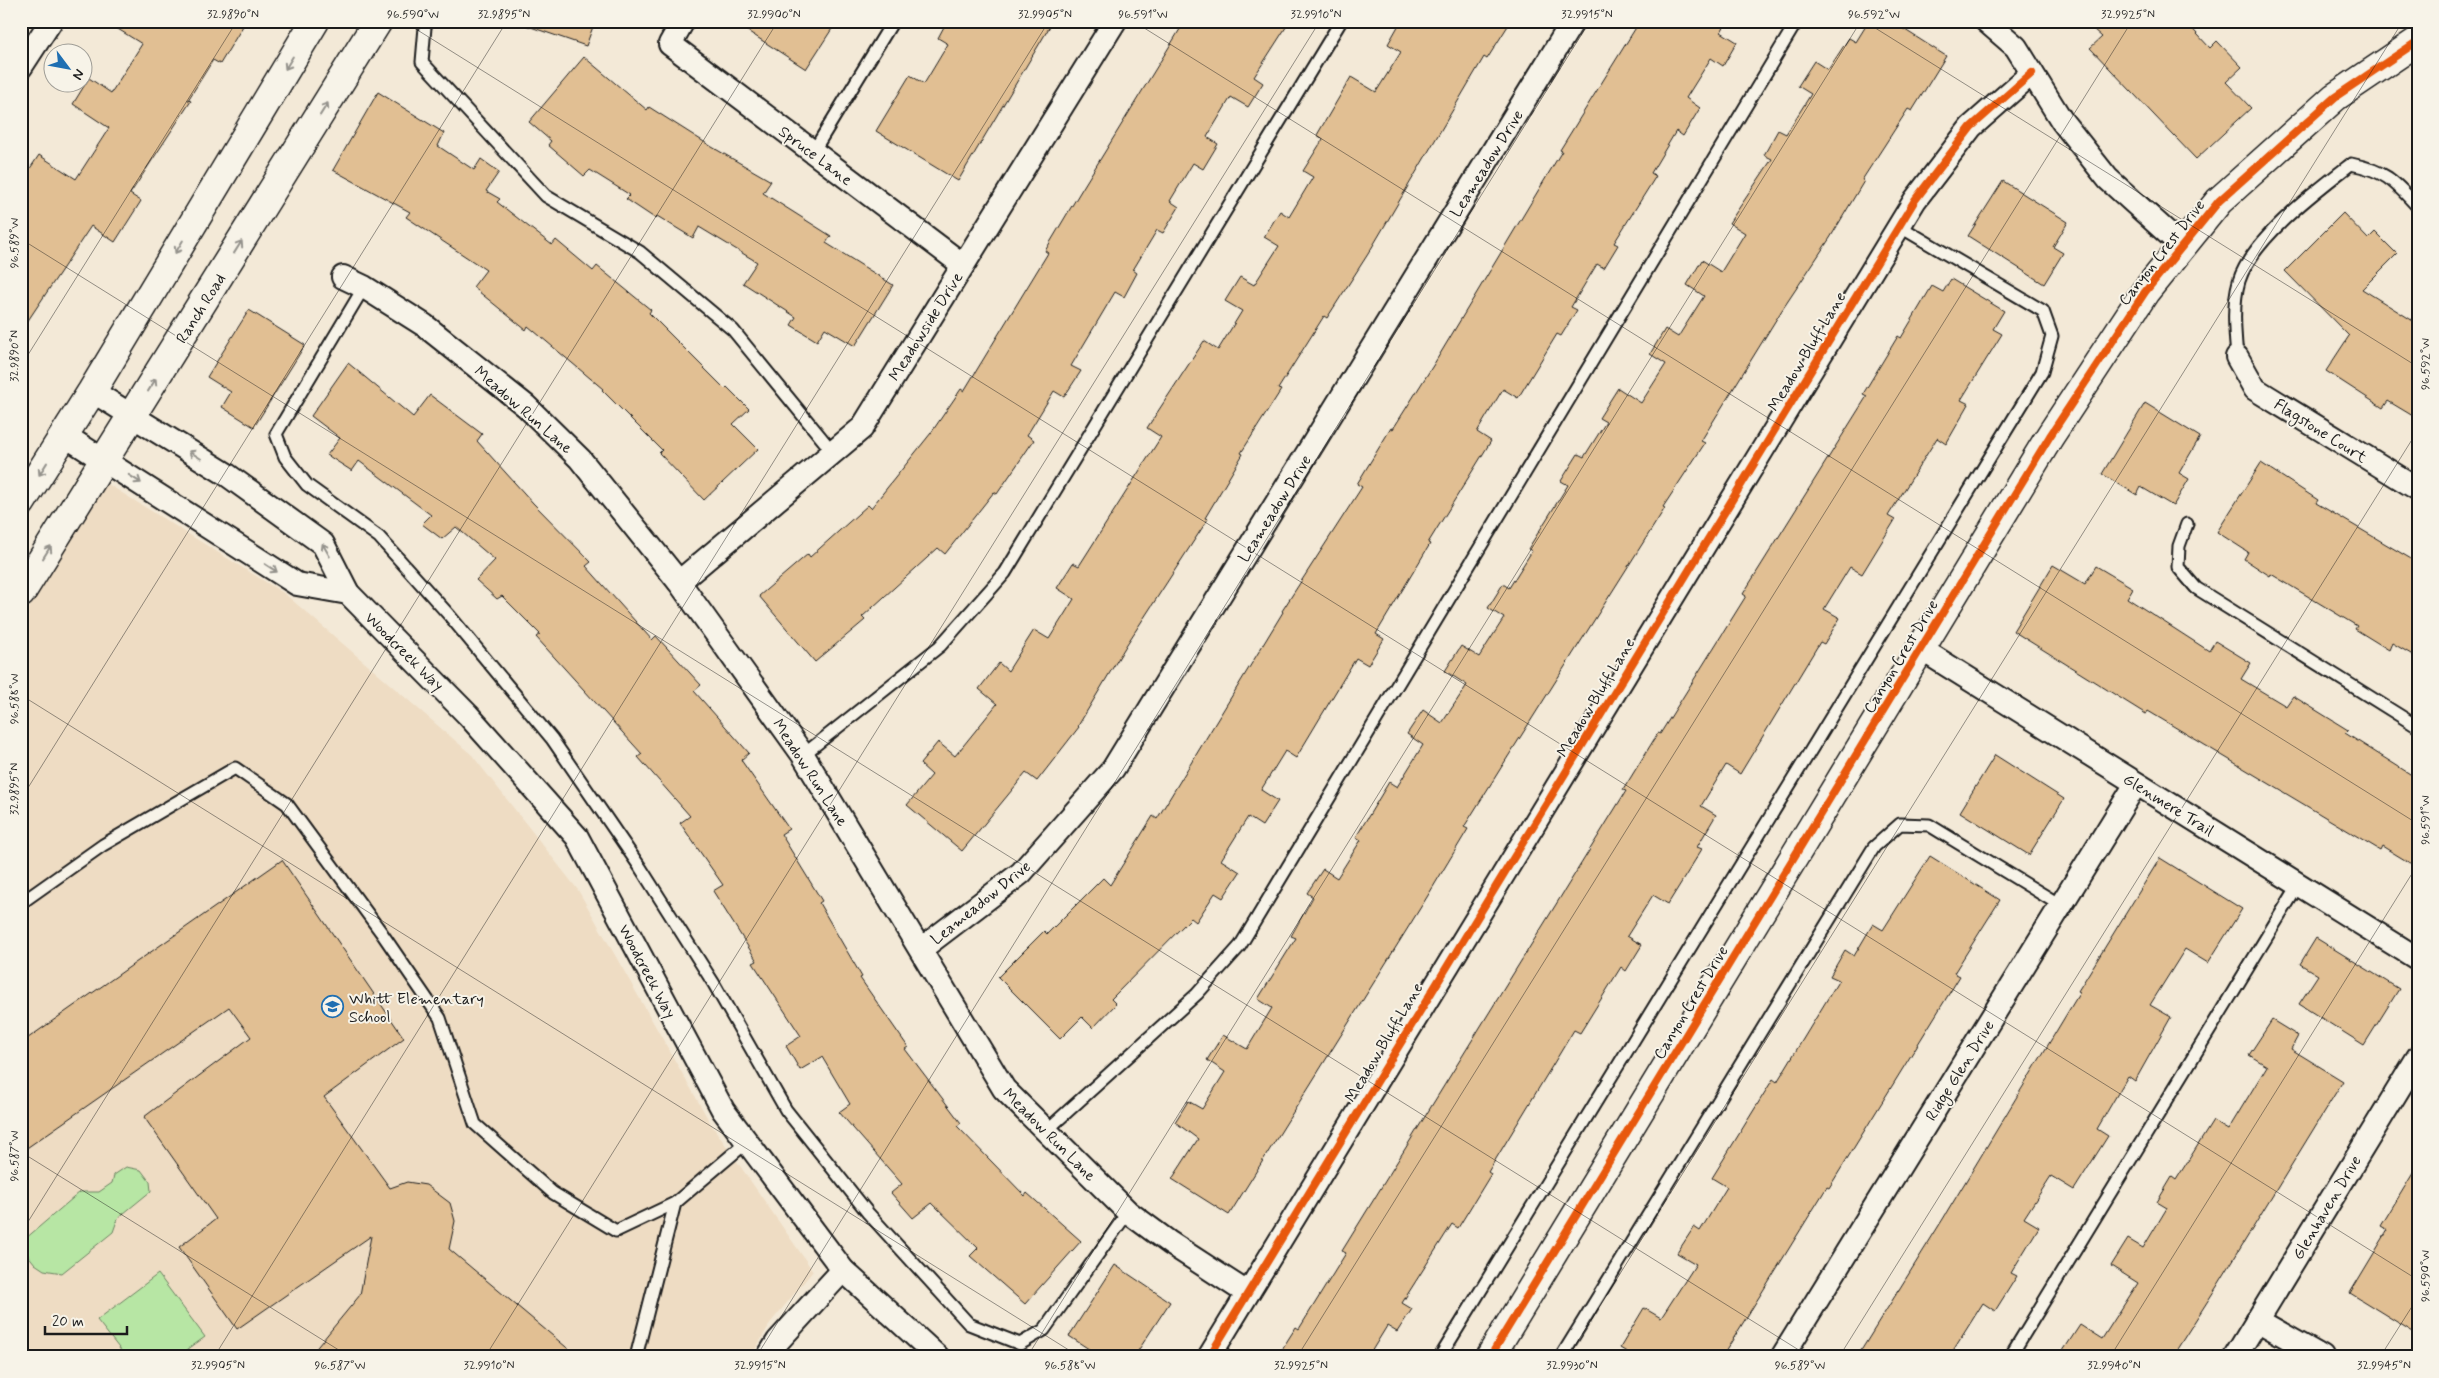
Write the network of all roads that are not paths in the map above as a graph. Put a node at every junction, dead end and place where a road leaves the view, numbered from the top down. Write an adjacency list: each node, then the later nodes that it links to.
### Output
1 (51, 21): 13 (street)
2 (315, 21): 23 (street, one-way to 23)
3 (378, 21): 24 (street, Ranch Road, one-way to 3)
4 (428, 21): 26 (lane)
5 (683, 21): 15 (street, Spruce Lane)
6 (893, 21): 15 (lane)
7 (1115, 21): 19 (street, Meadowside Drive)
8 (1341, 21): 36 (lane)
9 (1573, 21): 41 (street, Leameadow Drive)
10 (1797, 21): 44 (lane)
11 (1986, 21): 14 (street)
12 (2418, 41): 18 (street, Canyon Crest Drive)
13 (21, 67)
14 (2032, 73): 17 (street, Meadow Bluff Lane); 18 (street)
15 (813, 152): 19 (street, Spruce Lane)
16 (2418, 207): 22 (lane)
17 (1899, 226): 49 (street, Meadow Bluff Lane); 55 (lane)
18 (2182, 246): 34 (street, Canyon Crest Drive)
19 (963, 265): 26 (street, Meadowside Drive)
20 (343, 277): 21 (street, Meadow Run Lane)
21 (364, 287): 31 (street, Meadow Run Lane); 47 (lane)
22 (2237, 357): 28 (street, Flagstone Court)
23 (92, 391): 24 (street, Woodcreek Way); 25 (street)
24 (133, 416): 27 (street, Ranch Road); 33 (street, Woodcreek Way, one-way to 24)
25 (64, 435): 27 (street); 29 (street, one-way to 29)
26 (832, 451): 31 (street, Meadowside Drive)
27 (106, 460): 32 (street, Ranch Road, one-way to 27); 33 (street, one-way to 33)
28 (2418, 489)
29 (21, 503)
30 (2187, 524): 35 (lane)
31 (679, 582): 36 (street, Meadow Run Lane)
32 (21, 594)
33 (348, 594): 45 (street, Woodcreek Way)
34 (1921, 649): 37 (street, Glenmere Trail); 56 (street, Canyon Crest Drive)
35 (2418, 727)
36 (803, 755): 41 (street, Meadow Run Lane)
37 (2136, 784): 38 (street, Glenmere Trail); 40 (street, Ridge Glen Drive)
38 (2299, 884): 42 (street, Glenmere Trail); 59 (lane)
39 (21, 903): 46 (lane)
40 (2060, 905): 57 (lane); 58 (street, Ridge Glen Drive)
41 (921, 949): 44 (street, Meadow Run Lane)
42 (2418, 959)
43 (2418, 1057): 50 (street, Glenhaven Drive)
44 (1046, 1131): 47 (street, Meadow Run Lane)
45 (746, 1142): 46 (lane); 48 (street, Woodcreek Way)
46 (675, 1203): 51 (lane)
47 (1128, 1212): 49 (street, Meadow Run Lane)
48 (843, 1270): 52 (street); 53 (street, Woodcreek Way)
49 (1246, 1292): 54 (street, Meadow Bluff Lane)
50 (2257, 1320): 60 (street, Glenhaven Drive); 61 (street)
51 (636, 1357)
52 (768, 1357)
53 (938, 1357)
54 (1209, 1357)
55 (1440, 1357)
56 (1490, 1357)
57 (1561, 1357)
58 (1782, 1357)
59 (2010, 1357)
60 (2235, 1357)
61 (2322, 1357)

